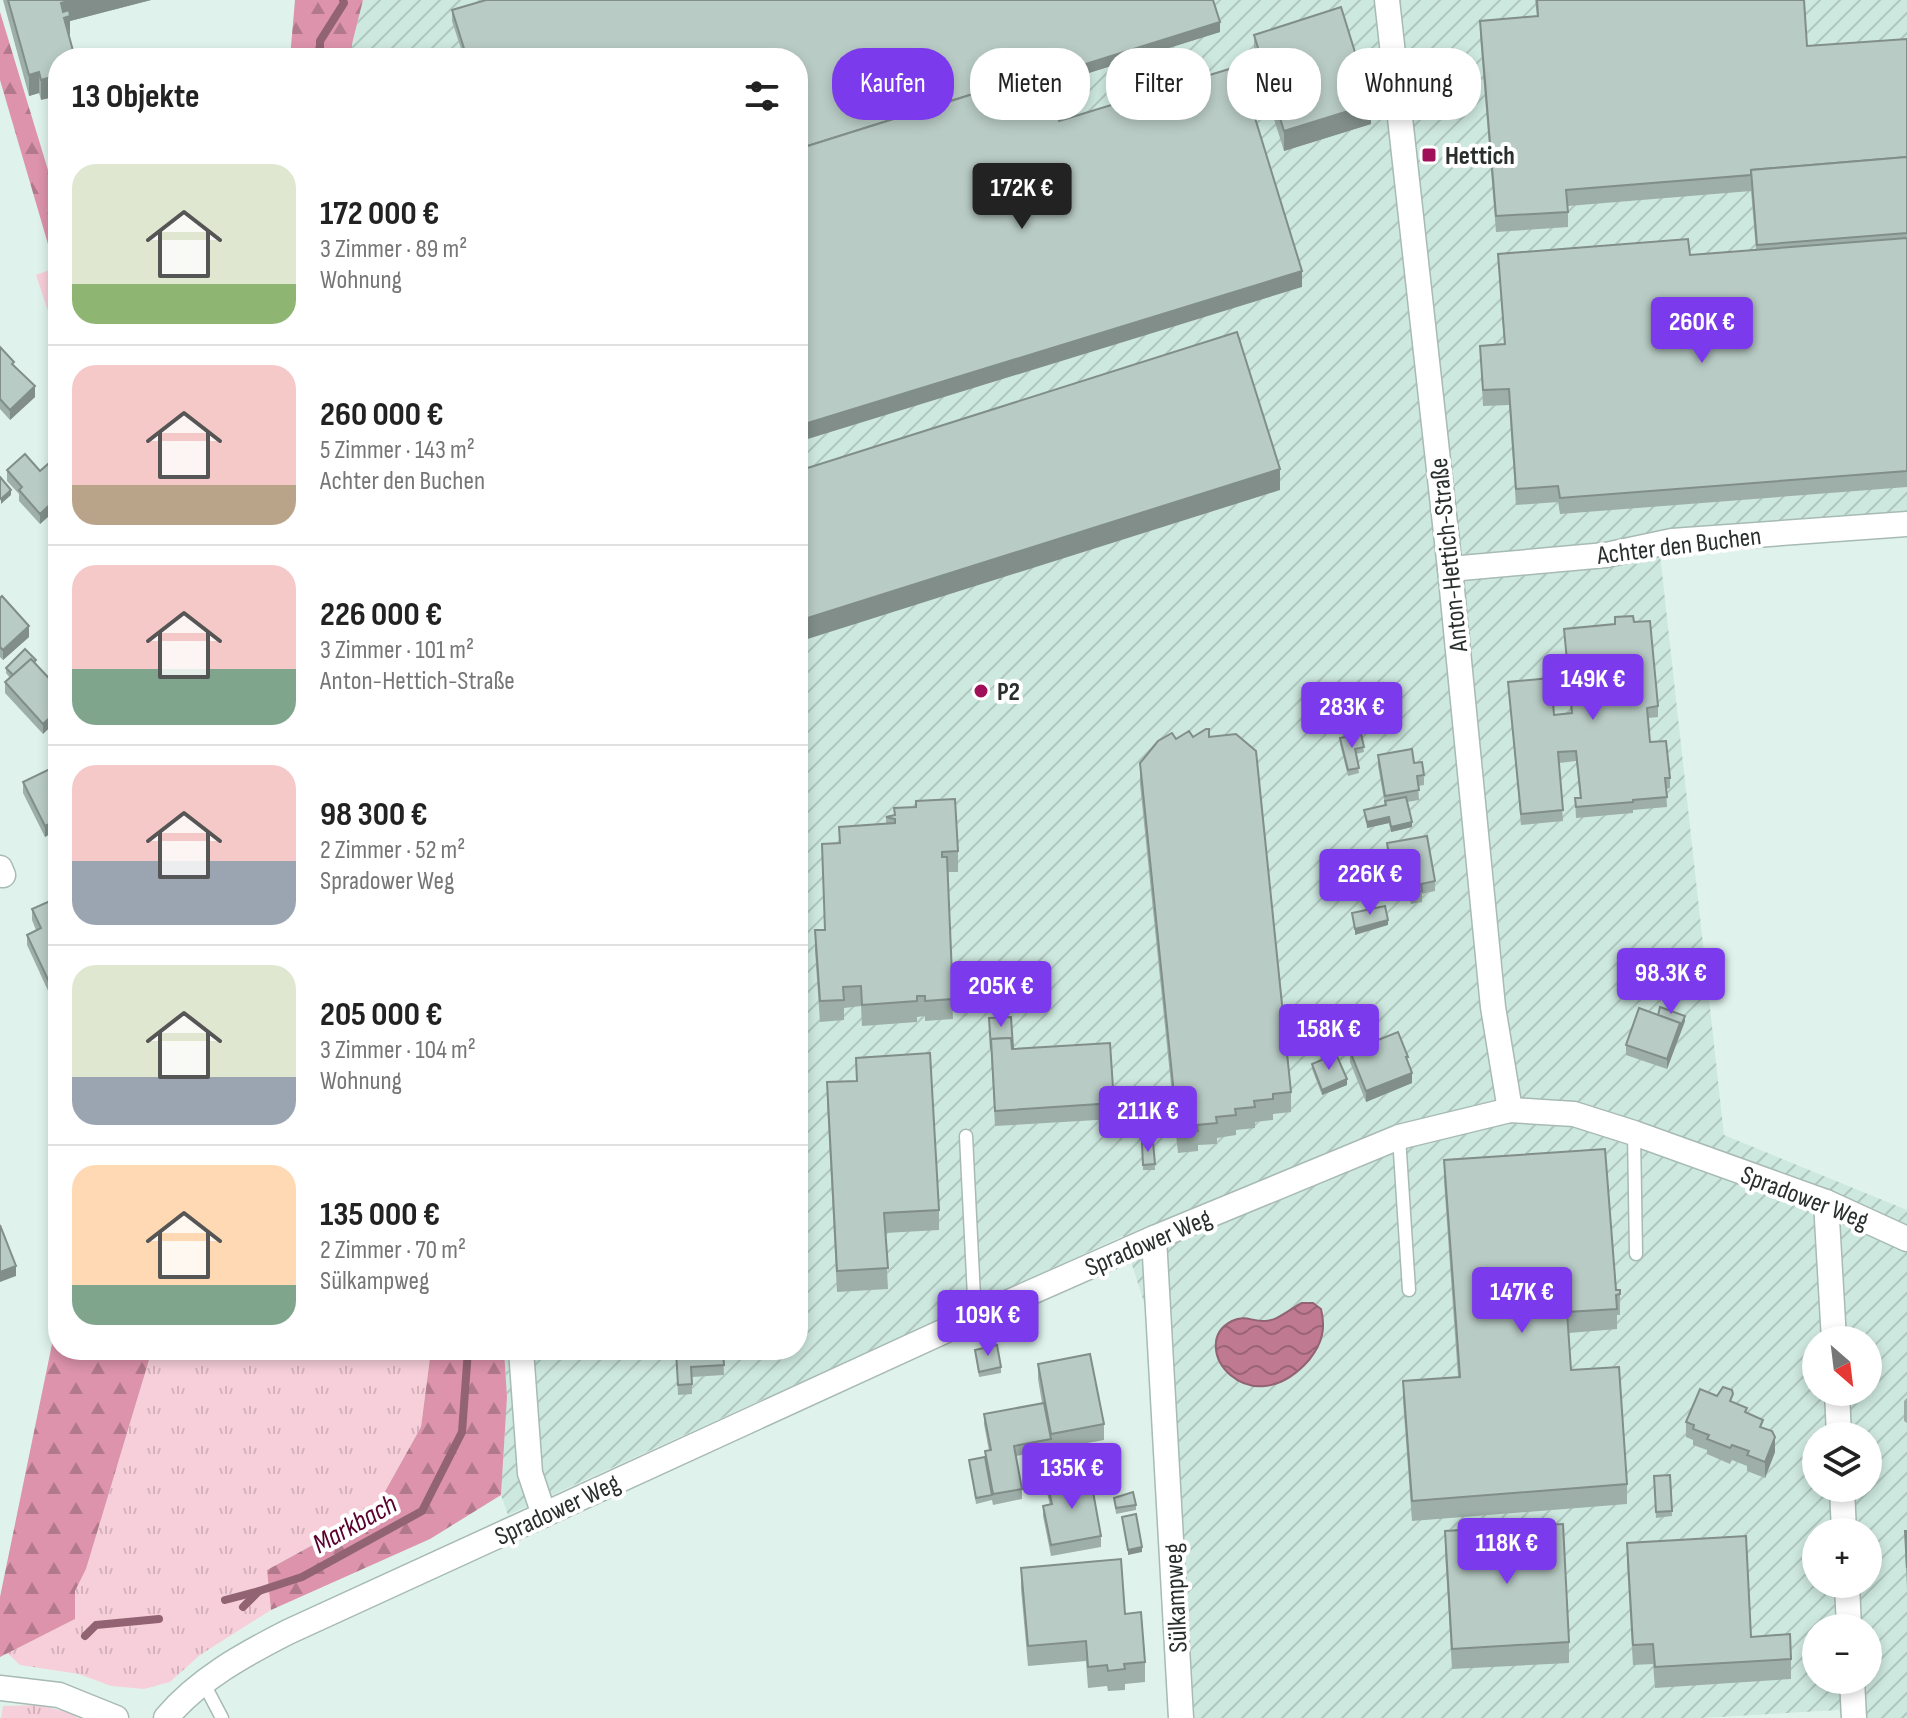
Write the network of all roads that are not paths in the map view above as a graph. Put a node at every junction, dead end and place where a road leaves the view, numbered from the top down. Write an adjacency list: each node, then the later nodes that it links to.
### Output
1 (1387, 0): 3 (street, Anton-Hettich-Straße)
2 (1907, 524): 3 (street, Achter den Buchen)
3 (1450, 569): 4 (street, Anton-Hettich-Straße)
4 (1510, 1110): 5 (street, Spradower Weg); 7 (street, Spradower Weg)
5 (1634, 1133): 8 (street, Spradower Weg); 11 (lane)
6 (966, 1136): 13 (lane)
7 (1399, 1137): 9 (street, Spradower Weg); 12 (lane)
8 (1826, 1202): 10 (street, Spradower Weg); 14 (street)
9 (1154, 1238): 13 (street, Spradower Weg); 23 (street, Sülkampweg)
10 (1907, 1239)
11 (1636, 1254)
12 (1409, 1290)
13 (975, 1317): 16 (street, Spradower Weg)
14 (1833, 1326)
15 (522, 1360): 16 (street)
16 (544, 1515): 17 (street, Spradower Weg)
17 (203, 1682): 21 (street, Spradower Weg); 22 (lane)
18 (0, 1688): 20 (street)
19 (1853, 1694): 24 (street)
20 (116, 1718)
21 (166, 1718)
22 (222, 1718)
23 (1181, 1718)
24 (1854, 1718)

